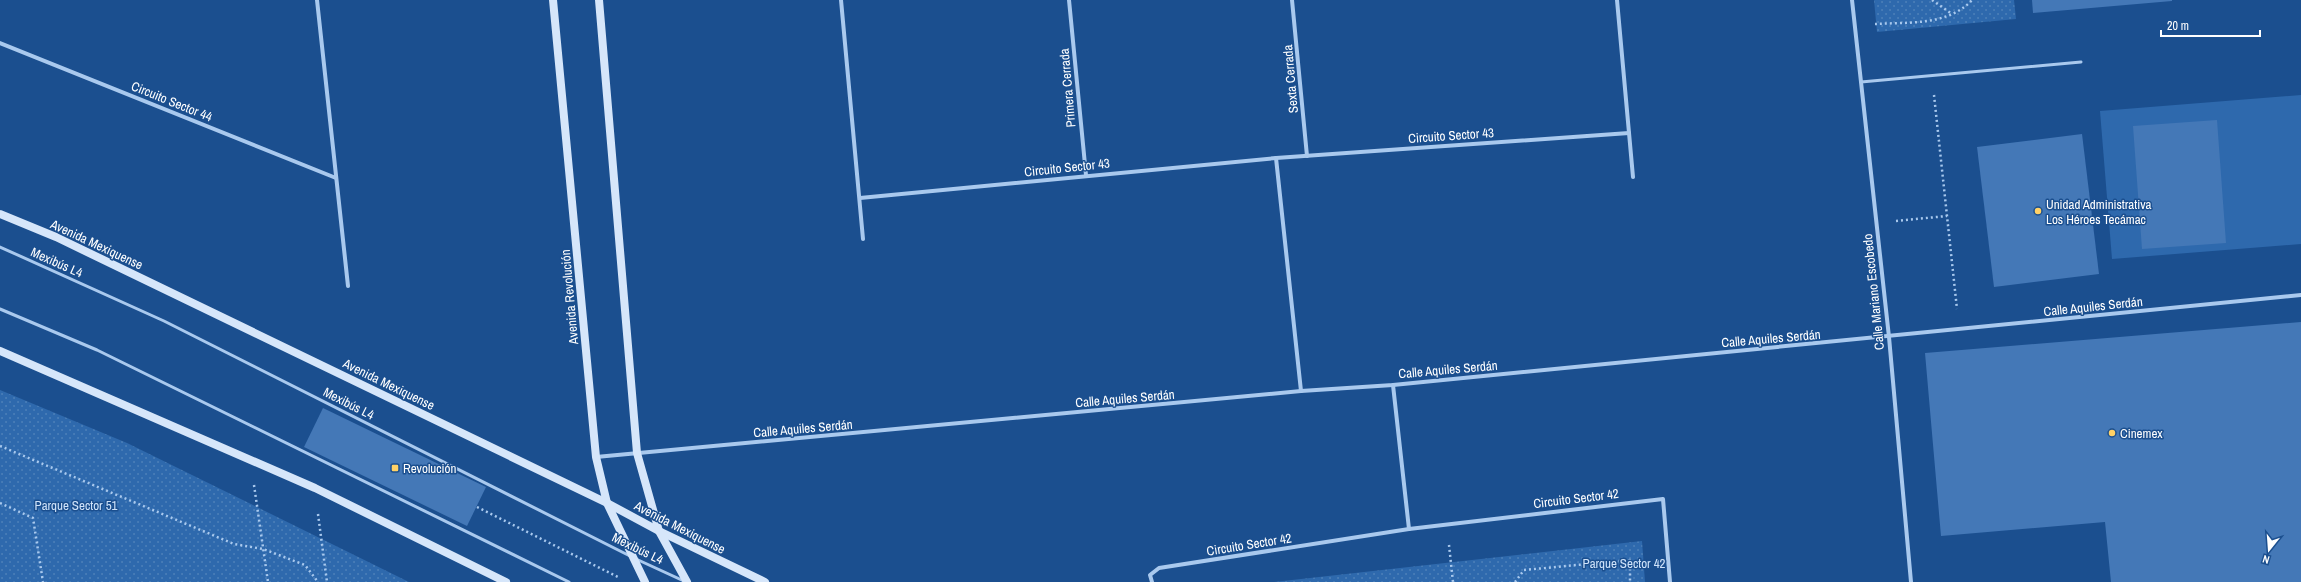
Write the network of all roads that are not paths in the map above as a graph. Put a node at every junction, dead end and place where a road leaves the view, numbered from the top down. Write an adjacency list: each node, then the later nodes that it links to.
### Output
1 (317, 0): 17 (street)
2 (553, 0): 30 (main road, Avenida Revolución)
3 (599, 0): 29 (main road)
4 (841, 0): 18 (street)
5 (1069, 0): 15 (street, Primera Cerrada)
6 (1292, 0): 13 (street, Sexta Cerrada)
7 (1617, 0): 12 (street)
8 (1852, 0): 11 (street, Calle Mariano Escobedo)
9 (0, 43): 17 (street, Circuito Sector 44)
10 (2081, 62): 11 (lane)
11 (1861, 82): 25 (street, Calle Mariano Escobedo)
12 (1629, 133): 13 (street, Circuito Sector 43); 16 (street)
13 (1307, 156): 14 (street, Circuito Sector 43)
14 (1276, 158): 15 (street, Circuito Sector 43); 28 (street)
15 (1086, 175): 18 (street, Circuito Sector 43)
16 (1633, 177)
17 (336, 178): 22 (street)
18 (860, 198): 20 (street)
19 (0, 214): 31 (main road, Avenida Mexiquense)
20 (863, 239)
21 (0, 247): 34 (lane, Mexibús L4)
22 (348, 286)
23 (2301, 295): 25 (street, Calle Aquiles Serdán)
24 (0, 309): 36 (lane)
25 (1888, 337): 27 (street, Calle Aquiles Serdán); 42 (street, Calle Mariano Escobedo)
26 (0, 351): 35 (main road)
27 (1393, 385): 28 (street, Calle Aquiles Serdán); 32 (street)
28 (1301, 391): 29 (street, Calle Aquiles Serdán)
29 (637, 453): 30 (street, Calle Aquiles Serdán); 33 (main road)
30 (596, 457): 31 (main road, Avenida Revolución)
31 (607, 503): 33 (main road, Avenida Mexiquense); 34 (main road, Avenida Revolución)
32 (1409, 529): 40 (street, Circuito Sector 42); 41 (street, Circuito Sector 42)
33 (659, 531): 38 (main road); 39 (main road, Avenida Mexiquense)
34 (634, 558): 37 (main road, Avenida Revolución); 38 (lane, Mexibús L4)
35 (506, 582)
36 (569, 582)
37 (645, 582)
38 (686, 582)
39 (765, 582)
40 (1152, 582)
41 (1670, 582)
42 (1911, 582)

